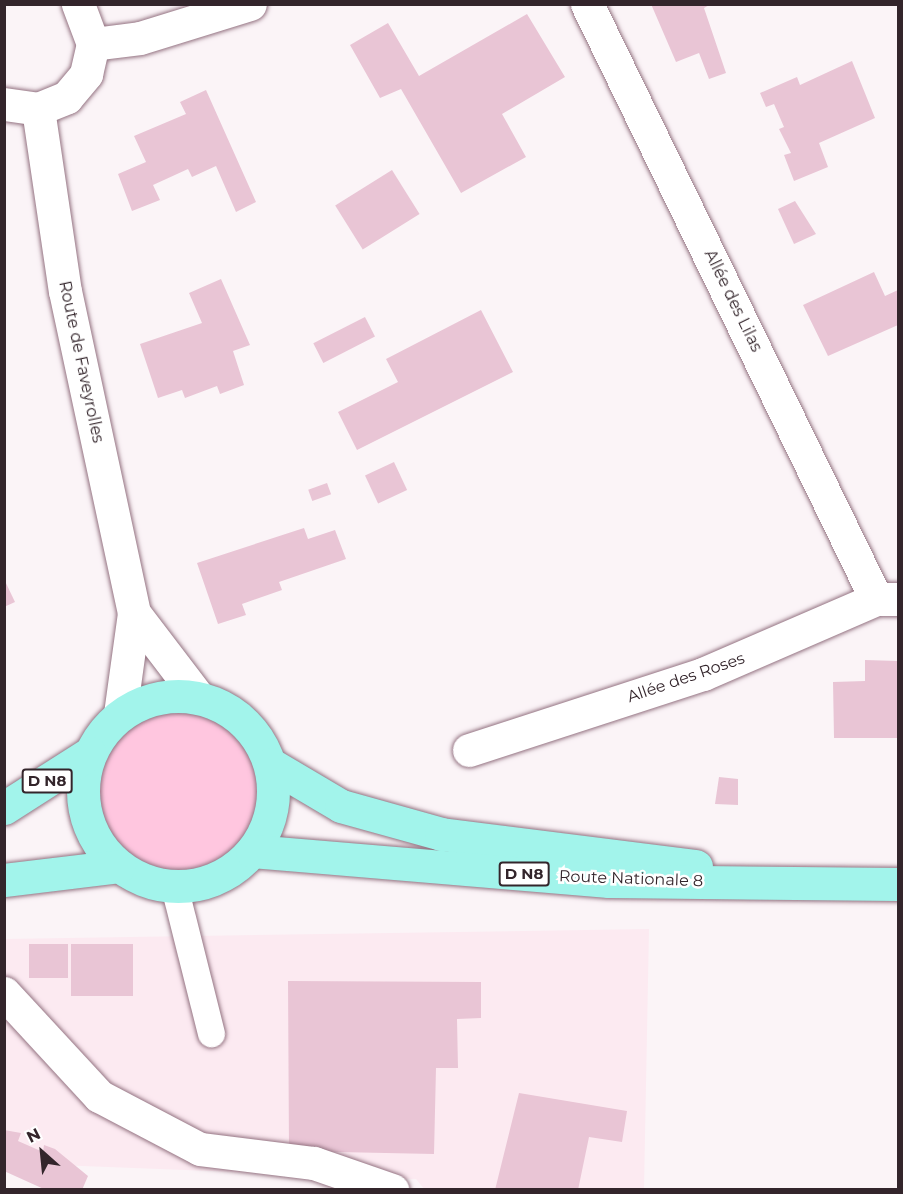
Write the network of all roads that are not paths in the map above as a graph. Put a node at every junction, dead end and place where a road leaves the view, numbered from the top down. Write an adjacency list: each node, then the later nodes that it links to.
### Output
1 (78, 4): 4 (street)
2 (250, 4): 4 (street)
3 (587, 4): 7 (street, Allée des Lilas)
4 (93, 44): 6 (street)
5 (4, 104): 6 (street)
6 (38, 109): 8 (street, Route de Faveyrolles)
7 (887, 599): 11 (street, Allée des Roses)
8 (134, 613): 9 (street, Route de Faveyrolles); 10 (street, Route de Faveyrolles)
9 (198, 697): 10 (main road); 13 (main road)
10 (120, 714): 12 (main road)
11 (469, 750)
12 (90, 753): 14 (main road, D N8); 16 (main road)
13 (270, 764): 15 (main road); 18 (main road, Route Nationale 8 / D N8)
14 (4, 808)
15 (252, 851): 18 (main road, Route Nationale 8 / D N8); 20 (main road)
16 (119, 866): 17 (main road); 20 (main road)
17 (4, 880)
18 (796, 883): 19 (main road, Route Nationale 8 / D N8)
19 (898, 884)
20 (174, 886): 22 (lane)
21 (4, 993): 23 (street)
22 (211, 1033)
23 (392, 1190)

